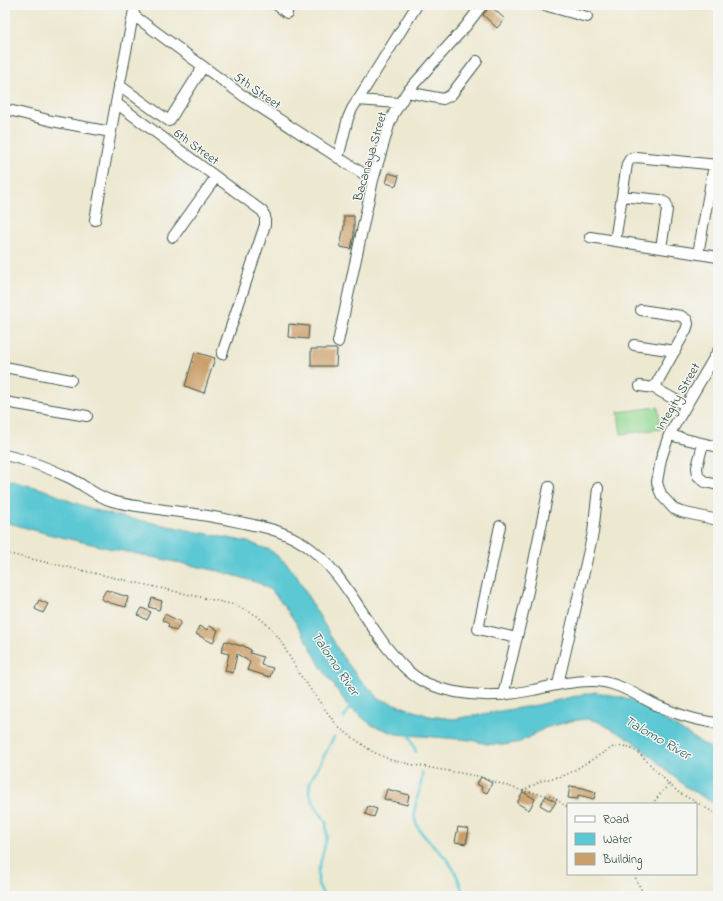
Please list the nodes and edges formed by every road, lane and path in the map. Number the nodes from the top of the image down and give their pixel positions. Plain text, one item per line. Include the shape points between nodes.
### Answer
1 (277, 5) edge
2 (417, 5) edge
3 (482, 5) edge
4 (544, 5) edge
5 (576, 9) edge
6 (134, 10) edge
7 (287, 12) dead end
8 (587, 17) dead end
9 (477, 61) dead end
10 (203, 67) junction
11 (119, 85) junction
12 (407, 92) junction
13 (357, 100) junction
14 (399, 103) junction
15 (116, 104) junction
16 (5, 109) edge
17 (111, 132) junction
18 (338, 158) junction
19 (716, 165) edge
20 (216, 177) junction
21 (373, 180) junction
22 (622, 196) junction
23 (95, 220) dead end
24 (173, 237) dead end
25 (590, 237) dead end
26 (615, 241) junction
27 (661, 248) junction
28 (698, 254) junction
29 (718, 257) edge
30 (641, 310) dead end
31 (338, 342) dead end
32 (634, 344) dead end
33 (675, 351) junction
34 (718, 351) edge
35 (222, 354) dead end
36 (5, 367) edge
37 (71, 380) dead end
38 (640, 386) dead end
39 (654, 388) junction
40 (5, 402) edge
41 (685, 405) junction
42 (87, 416) dead end
43 (669, 435) junction
44 (703, 444) junction
45 (718, 447) edge
46 (5, 455) edge
47 (718, 485) edge
48 (549, 487) dead end
49 (598, 488) dead end
50 (718, 520) edge
51 (500, 526) dead end
52 (5, 552) edge
53 (517, 638) junction
54 (558, 684) junction
55 (503, 695) junction
56 (718, 723) edge
57 (669, 784) junction
58 (523, 791) junction
59 (653, 803) edge
60 (567, 807) edge
61 (718, 815) edge
62 (635, 875) edge
63 (645, 896) edge

1 - 7 street
2 - 13 street
3 - 12 street, Bacanaya Street
4 - 5 street
5 - 8 street
6 - 10 street, 5th Street
6 - 11 street
9 - 12 street via 451,95 443,99
10 - 11 street via 169,120
10 - 18 street, 5th Street
11 - 15 street
12 - 14 street, Bacanaya Street
13 - 14 street
13 - 18 street via 348,118
14 - 21 street, Bacanaya Street via 389,125
15 - 17 street
15 - 20 street, 6th Street
16 - 17 street
17 - 23 street
18 - 21 street, 5th Street
19 - 22 street via 633,158 627,164
19 - 28 street
20 - 24 street
20 - 35 street, 6th Street via 266,216
21 - 31 street, Bacanaya Street
22 - 26 street
22 - 27 street via 660,200 666,203
25 - 26 street
26 - 27 street
27 - 28 street
28 - 29 street
30 - 33 street via 681,316 687,320 686,330
32 - 33 street
33 - 39 street
34 - 41 street, Integity Street
36 - 37 street
38 - 39 street
39 - 41 street
40 - 42 street
41 - 43 street, Integity Street
43 - 44 street
43 - 50 street, Integity Street via 661,459 658,488 674,509
44 - 45 street
44 - 47 street via 697,467 698,476 705,482
46 - 55 street via 57,472 100,497 114,501 230,520 276,530 289,536 305,545 330,568 376,634 406,670 424,682 443,689 486,696
48 - 53 street
49 - 54 street via 593,533
51 - 53 street via 478,629
52 - 58 path via 235,605 256,615 269,626 279,638 300,675 338,727 373,752 391,760 477,776
53 - 55 street
54 - 55 street
54 - 56 street via 593,681 609,683 628,689 676,713 696,720
57 - 58 path via 640,754 627,746 613,747 566,775 541,781
57 - 59 path
57 - 61 path
58 - 60 path via 552,796
62 - 63 path

